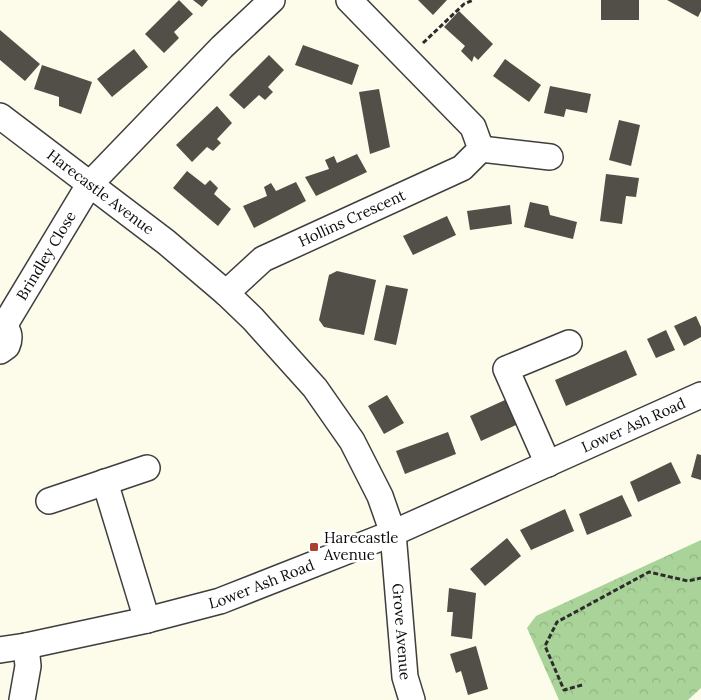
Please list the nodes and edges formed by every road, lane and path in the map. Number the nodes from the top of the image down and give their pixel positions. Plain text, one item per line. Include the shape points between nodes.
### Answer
1 (272, 0) edge
2 (349, 0) edge
3 (474, 0) edge
4 (406, 59) junction
5 (0, 116) edge
6 (481, 149) junction
7 (550, 157) dead end
8 (88, 184) junction
9 (226, 293) junction
10 (2, 325) edge
11 (569, 343) dead end
12 (0, 351) edge
13 (701, 395) edge
14 (548, 464) junction
15 (147, 468) dead end
16 (105, 482) junction
17 (49, 501) dead end
18 (392, 533) junction
19 (701, 578) edge
20 (147, 620) junction
21 (26, 646) junction
22 (0, 650) edge
23 (582, 685) dead end
24 (22, 700) edge
25 (412, 700) edge

1 - 8 street
2 - 4 street
3 - 4 path via 464,4
4 - 6 street via 473,127
5 - 8 street, Harecastle Avenue
6 - 7 street
6 - 9 street, Hollins Crescent via 462,168 263,259
8 - 9 street, Harecastle Avenue via 166,242
8 - 10 street, Brindley Close
9 - 18 street, Harecastle Avenue via 315,388 352,441 380,496
10 - 12 street, Brindley Close via 10,336
11 - 14 street via 506,369
13 - 14 street, Lower Ash Road
14 - 18 street, Lower Ash Road
15 - 16 street
16 - 17 street
16 - 20 street
18 - 20 street, Lower Ash Road via 220,601
18 - 25 street, Grove Avenue via 405,677
19 - 23 path via 688,581 649,572 557,622 545,646 564,690
20 - 21 street, Lower Ash Road
21 - 22 street, Lower Ash Road
21 - 24 street via 28,666

